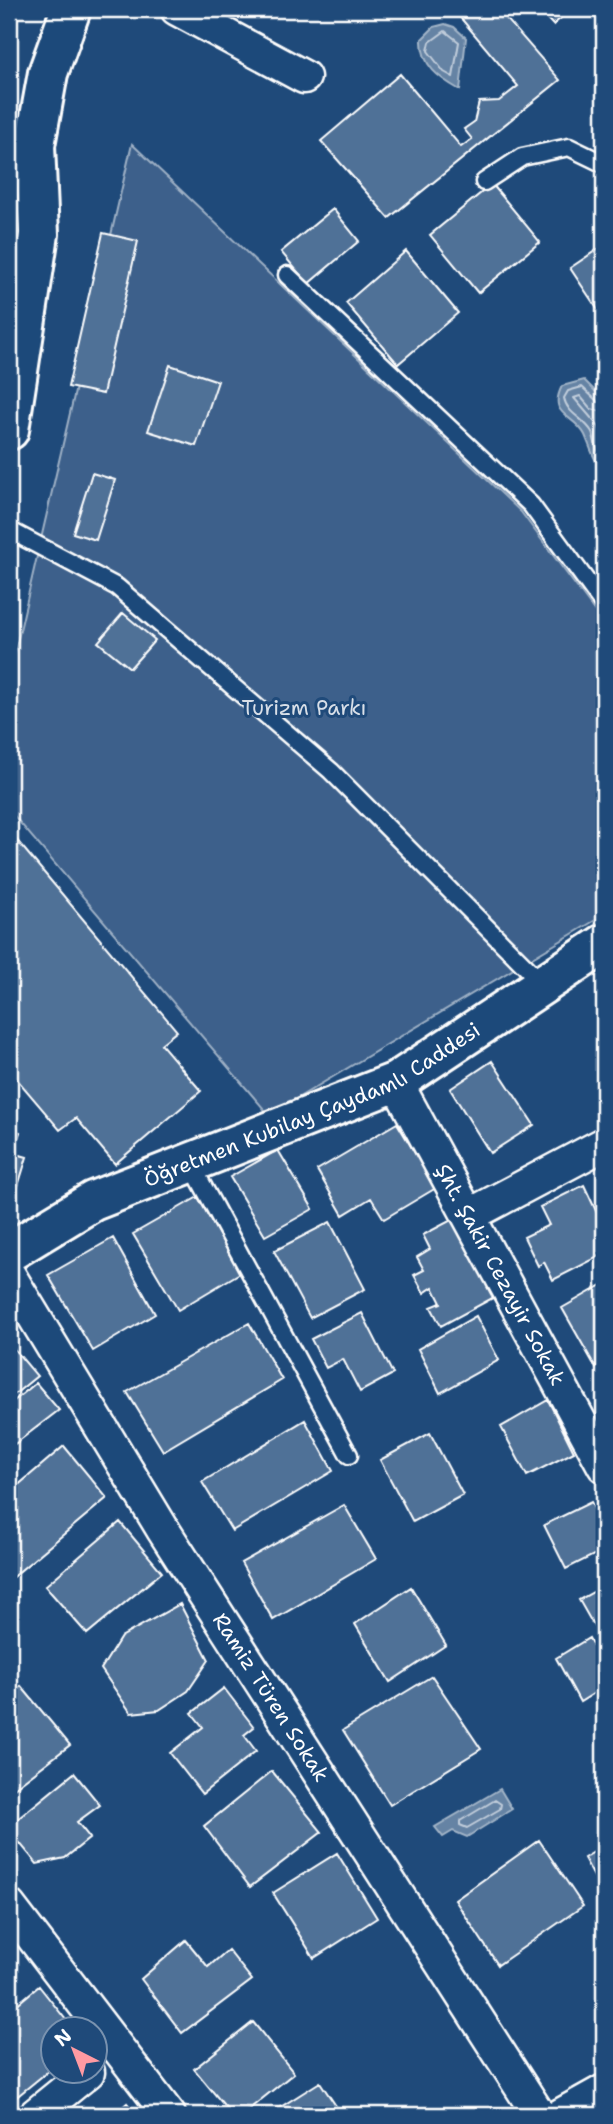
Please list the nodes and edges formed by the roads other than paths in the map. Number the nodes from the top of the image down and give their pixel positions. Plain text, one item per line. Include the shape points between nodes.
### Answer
1 (71, 9) edge
2 (177, 9) edge
3 (304, 77) dead end
4 (604, 164) edge
5 (484, 182) dead end
6 (287, 275) dead end
7 (9, 430) edge
8 (9, 530) edge
9 (604, 604) edge
10 (604, 944) edge
11 (543, 984) junction
12 (396, 1082) junction
13 (604, 1144) edge
14 (190, 1162) junction
15 (470, 1215) junction
16 (9, 1252) edge
17 (9, 1275) edge
18 (349, 1455) dead end
19 (604, 1466) edge
20 (9, 1906) edge
21 (80, 2016) edge
22 (108, 2059) edge
23 (70, 2086) edge
24 (604, 2091) edge
25 (35, 2115) edge
26 (169, 2115) edge
27 (539, 2115) edge
28 (561, 2115) edge

1 - 7 street via 48,73 35,145 39,234
2 - 3 street
4 - 5 lane via 569,147 522,157
6 - 9 lane via 531,505
8 - 11 lane via 117,587 331,771
10 - 11 street, Öğretmen Kubilay Çaydamlı Caddesi
11 - 12 street, Öğretmen Kubilay Çaydamlı Caddesi
12 - 14 street, Öğretmen Kubilay Çaydamlı Caddesi
12 - 15 street, Şht. Şakir Cezayir Sokak
13 - 15 street
14 - 16 street, Öğretmen Kubilay Çaydamlı Caddesi via 93,1201
14 - 18 lane
15 - 19 street, Şht. Şakir Cezayir Sokak
17 - 27 street, Ramiz Türen Sokak via 162,1528
20 - 21 street
22 - 26 street
23 - 25 street
24 - 28 street

